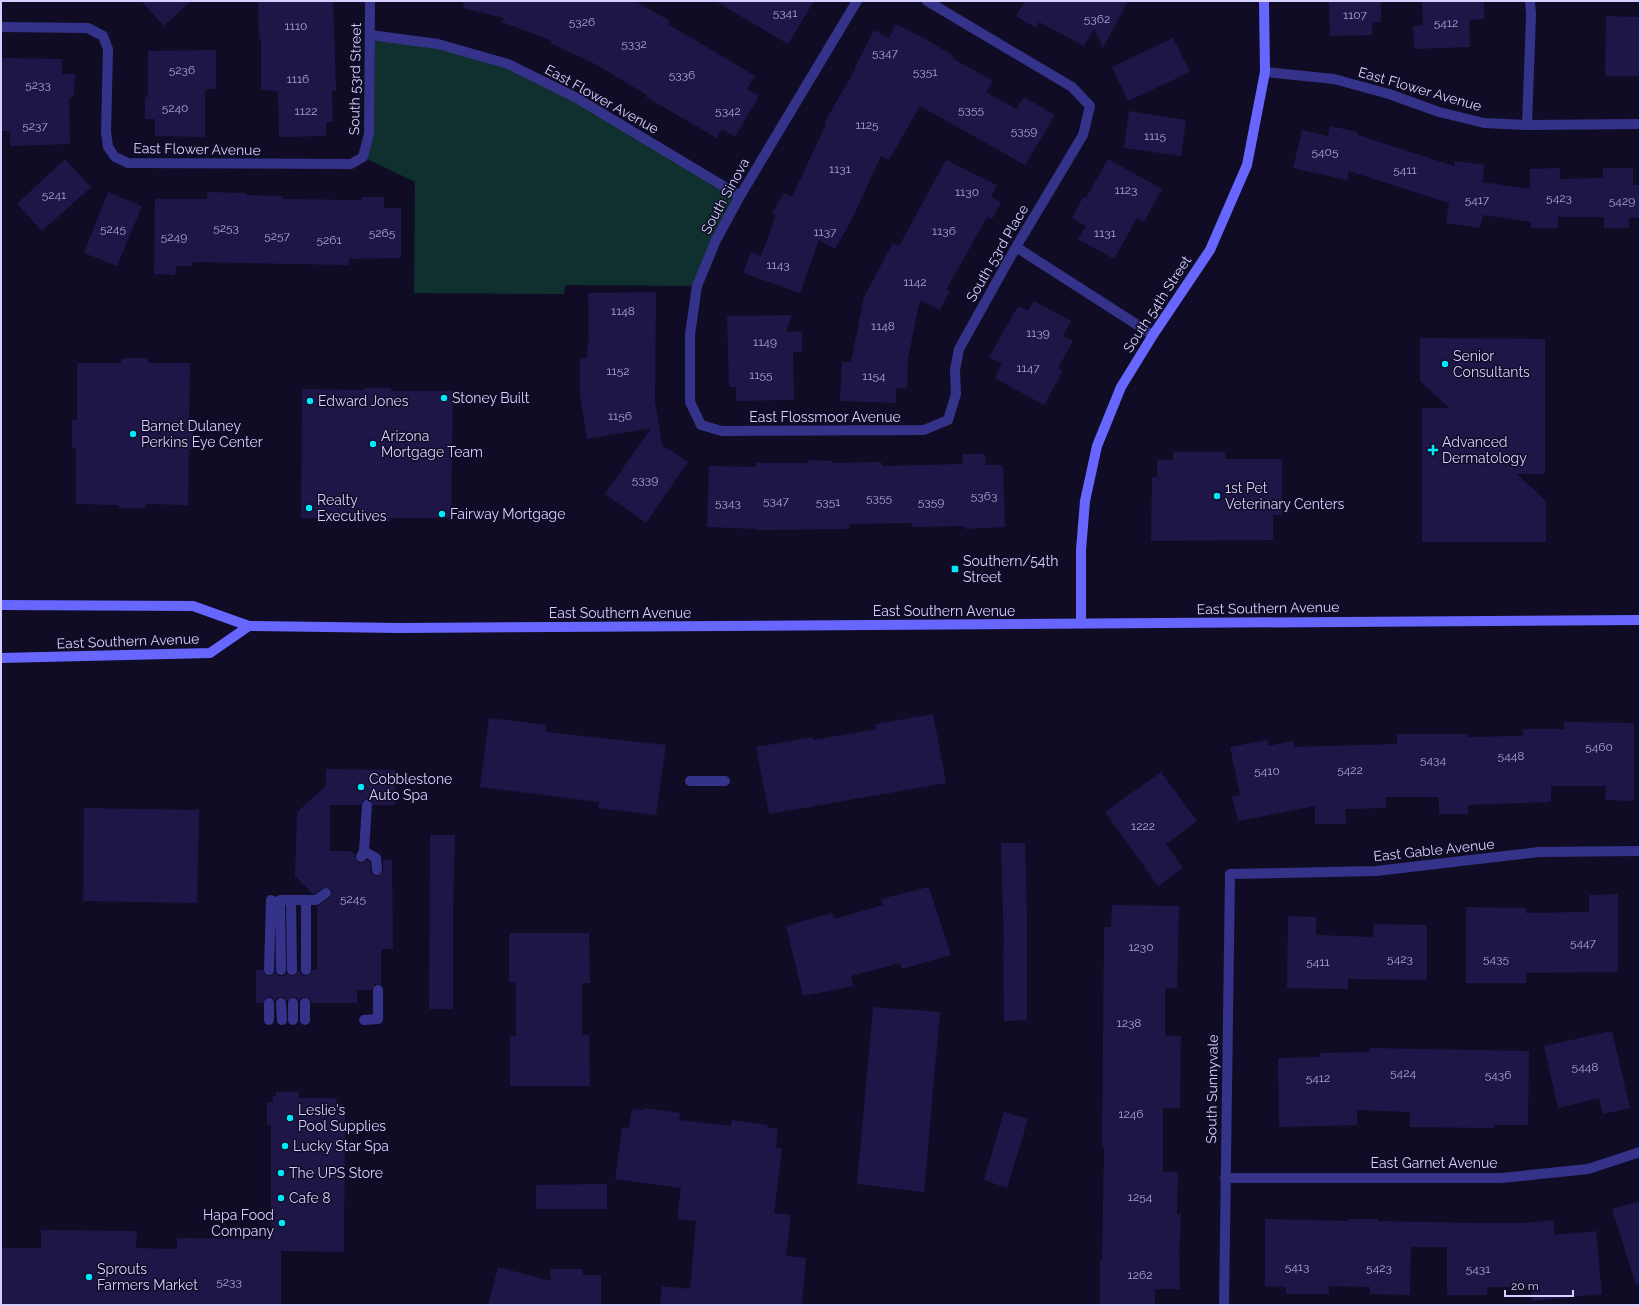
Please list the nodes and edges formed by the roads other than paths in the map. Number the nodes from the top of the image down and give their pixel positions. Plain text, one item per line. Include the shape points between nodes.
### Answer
1 (370, 1) edge
2 (857, 1) edge
3 (927, 1) edge
4 (1264, 1) edge
5 (1530, 1) edge
6 (1, 27) edge
7 (370, 35) junction
8 (1265, 72) junction
9 (1640, 124) edge
10 (1527, 125) junction
11 (363, 157) joint
12 (740, 196) junction
13 (1016, 247) junction
14 (1153, 335) junction
15 (948, 420) joint
16 (701, 425) joint
17 (1, 605) edge
18 (1640, 620) edge
19 (1081, 624) junction
20 (249, 626) junction
21 (1, 658) edge
22 (690, 781) dead end
23 (724, 781) dead end
24 (367, 805) dead end
25 (1640, 851) edge
26 (377, 870) dead end
27 (1230, 874) joint
28 (326, 892) dead end
29 (270, 900) dead end
30 (291, 900) junction
31 (306, 900) junction
32 (269, 970) dead end
33 (281, 970) dead end
34 (292, 970) dead end
35 (306, 970) dead end
36 (378, 990) dead end
37 (269, 1003) dead end
38 (281, 1003) dead end
39 (293, 1003) dead end
40 (305, 1003) dead end
41 (269, 1020) dead end
42 (282, 1020) dead end
43 (293, 1020) dead end
44 (305, 1020) dead end
45 (364, 1020) dead end
46 (1640, 1152) edge
47 (1225, 1178) junction
48 (1224, 1305) edge

1 - 7 street, South 53rd Street
2 - 12 street, South Sinova
3 - 13 street, South 53rd Place via 1072,87 1090,106 1083,136
4 - 8 main road, South 54th Street
5 - 10 street
6 - 11 street, East Flower Avenue via 88,28 103,36 108,49 108,147 115,157 128,163 336,165 351,164
7 - 11 street, South 53rd Street via 369,134
7 - 12 street, East Flower Avenue via 438,44 508,64 575,97
8 - 10 street, East Flower Avenue via 1334,79 1389,94 1438,112 1484,123
8 - 14 main road, South 54th Street via 1247,165 1210,250
9 - 10 street, East Flower Avenue
12 - 16 street, South Sinova via 716,240 697,286 690,334 690,402
13 - 14 street
13 - 15 street, South 53rd Place via 958,349 955,370 956,394
14 - 19 main road, South 54th Street via 1121,387 1097,446 1085,501 1081,550
15 - 16 street, East Flossmoor Avenue via 924,430 722,431
17 - 20 main road, East Southern Avenue via 193,606
18 - 19 main road, East Southern Avenue
19 - 20 main road, East Southern Avenue via 408,628
20 - 21 main road, East Southern Avenue via 210,652
22 - 23 street
24 - 26 street via 362,854 376,858
25 - 27 street, East Gable Avenue via 1539,852 1376,871
27 - 47 street, South Sunnyvale
28 - 31 street via 316,900
29 - 32 street
30 - 31 street
30 - 33 street via 280,900
30 - 34 street
31 - 35 street
36 - 45 street via 378,1019
37 - 41 street
38 - 42 street
39 - 43 street
40 - 44 street
46 - 47 street, East Garnet Avenue via 1588,1169 1501,1178
47 - 48 street, South Sunnyvale

